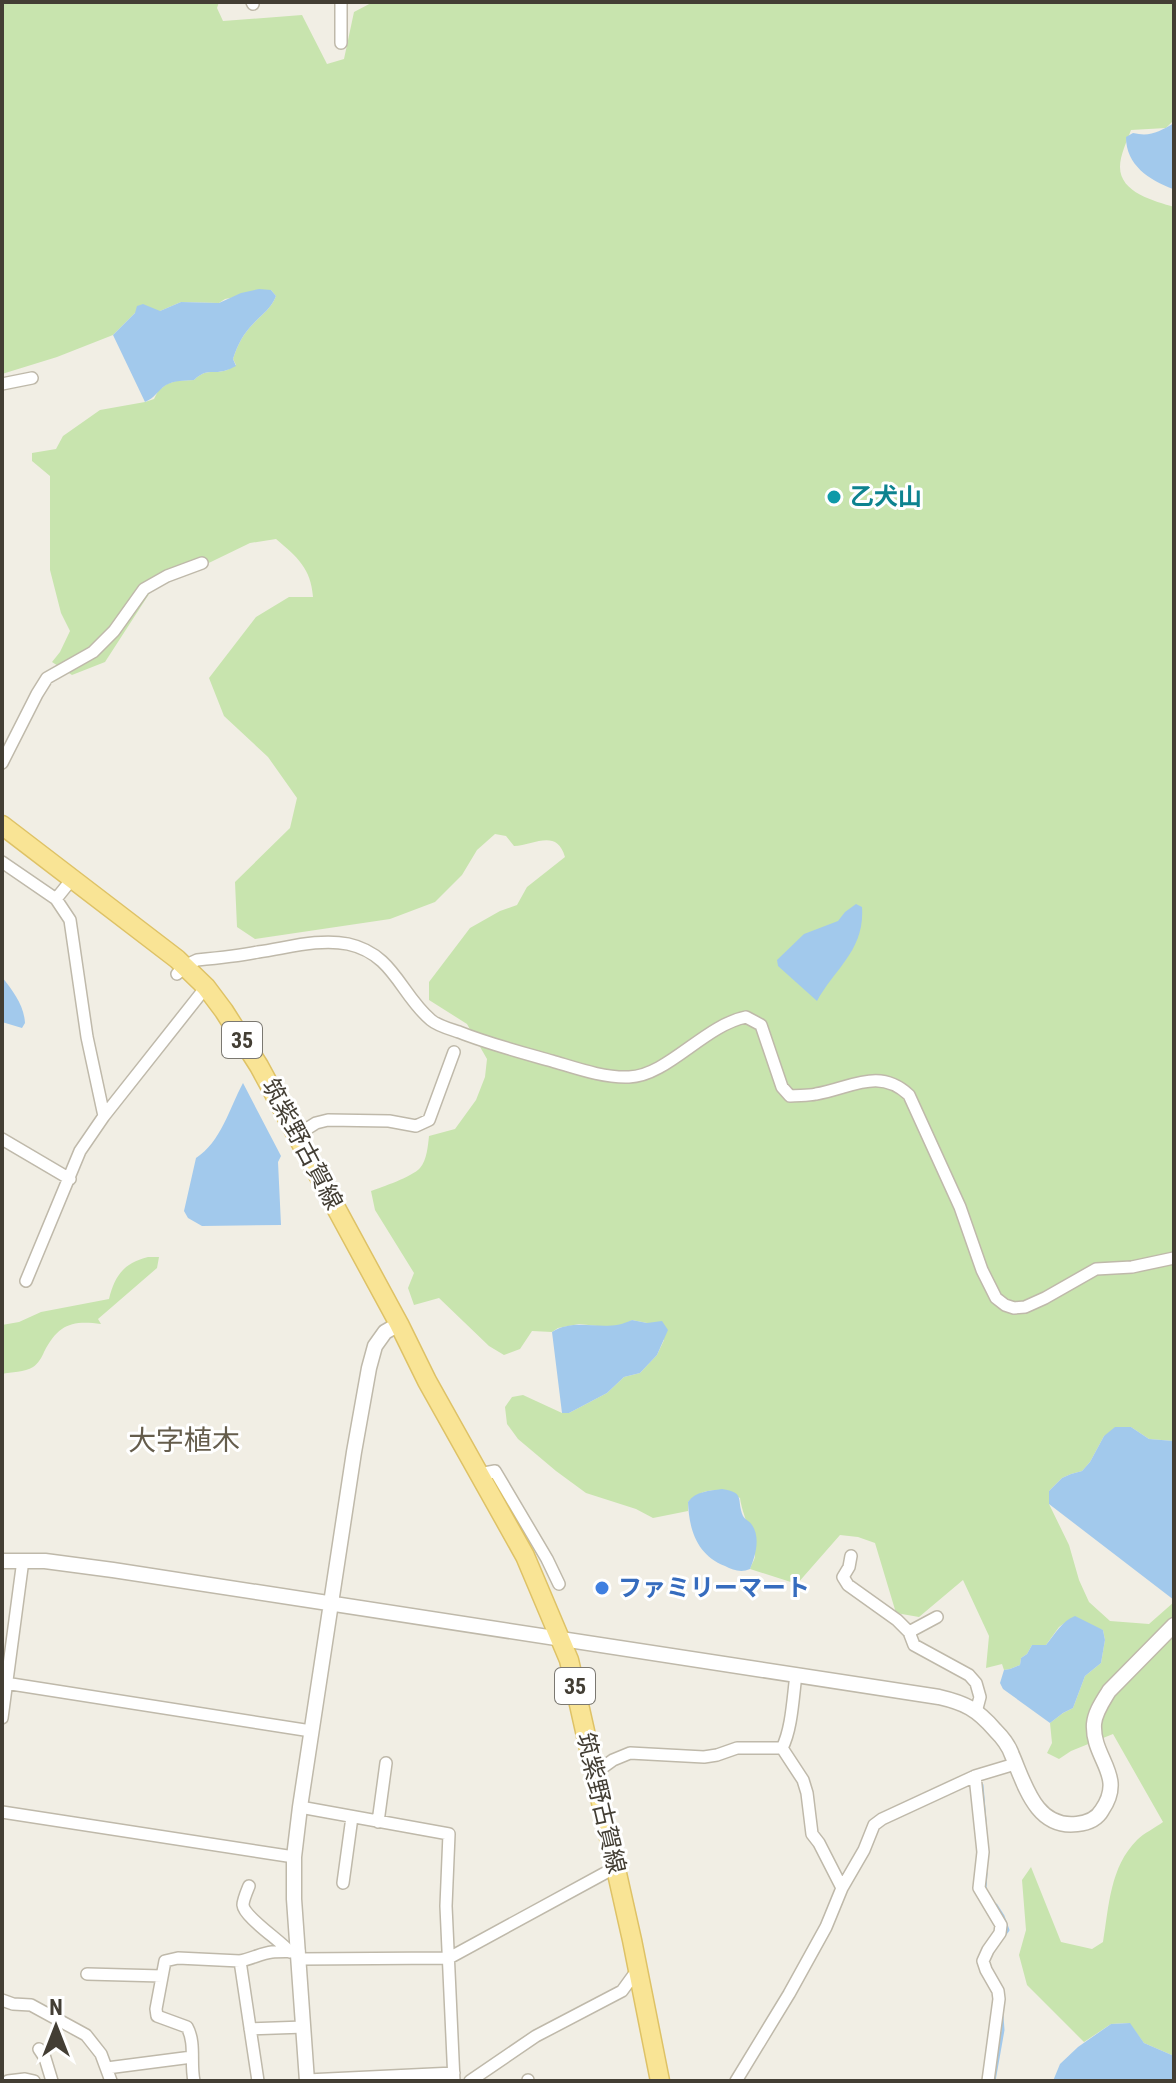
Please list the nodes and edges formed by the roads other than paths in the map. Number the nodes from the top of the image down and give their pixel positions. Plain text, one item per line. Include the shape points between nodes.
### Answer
1 (341, 2) edge
2 (341, 43) dead end
3 (32, 378) dead end
4 (2, 384) edge
5 (202, 563) dead end
6 (2, 763) edge
7 (2, 825) edge
8 (2, 839) edge
9 (2, 862) edge
10 (64, 888) junction
11 (181, 970) junction
12 (202, 992) junction
13 (454, 1052) dead end
14 (104, 1116) junction
15 (297, 1135) junction
16 (2, 1139) edge
17 (70, 1179) junction
18 (1174, 1258) edge
19 (26, 1281) dead end
20 (399, 1324) junction
21 (479, 1474) junction
22 (851, 1556) dead end
23 (23, 1560) junction
24 (2, 1561) edge
25 (559, 1584) dead end
26 (331, 1605) junction
27 (937, 1617) dead end
28 (1174, 1625) edge
29 (909, 1632) junction
30 (562, 1640) junction
31 (796, 1675) junction
32 (5, 1683) junction
33 (976, 1712) junction
34 (2, 1718) edge
35 (311, 1731) junction
36 (782, 1748) junction
37 (386, 1763) dead end
38 (1015, 1764) junction
39 (595, 1773) junction
40 (975, 1776) junction
41 (300, 1807) junction
42 (2, 1812) edge
43 (352, 1817) junction
44 (378, 1822) junction
45 (294, 1857) junction
46 (616, 1867) junction
47 (343, 1883) dead end
48 (249, 1886) dead end
49 (842, 1888) junction
50 (296, 1954) junction
51 (449, 1958) junction
52 (240, 1961) junction
53 (638, 1969) junction
54 (87, 1974) dead end
55 (162, 1976) junction
56 (2, 2000) edge
57 (304, 2027) junction
58 (250, 2029) junction
59 (39, 2049) dead end
60 (192, 2057) junction
61 (107, 2068) junction
62 (454, 2077) edge
63 (307, 2080) edge
64 (8, 2081) edge
65 (34, 2081) edge
66 (52, 2081) edge
67 (111, 2081) edge
68 (194, 2081) edge
69 (258, 2081) edge
70 (470, 2081) edge
71 (660, 2081) edge
72 (736, 2081) edge
73 (988, 2081) edge

1 - 2 street
3 - 4 street
5 - 6 street via 144,589 93,652 47,678
7 - 10 main road, 筑紫野古賀線 / 35
8 - 10 main road, 筑紫野古賀線 / 35
9 - 10 street
10 - 11 main road, 筑紫野古賀線 / 35
10 - 14 street
11 - 12 main road, 筑紫野古賀線 / 35
11 - 18 street via 197,960 314,943 348,944 387,964 433,1022 483,1042 610,1076 643,1076 734,1019 746,1017 761,1025 782,1087 790,1096 867,1081 897,1084 909,1095 982,1270 1005,1305 1025,1307 1096,1269
12 - 14 street
12 - 15 main road, 筑紫野古賀線 / 35 via 259,1066
12 - 20 main road, 筑紫野古賀線 / 35 via 379,1307
13 - 15 street via 429,1120 416,1126 328,1120
14 - 17 street via 80,1151
15 - 20 main road, 筑紫野古賀線 / 35
16 - 17 street
17 - 19 street
20 - 21 main road, 筑紫野古賀線 / 35
20 - 26 street via 375,1346 369,1368
21 - 25 street via 495,1471
21 - 30 main road, 筑紫野古賀線 / 35 via 525,1556
22 - 29 street via 843,1577 848,1585
23 - 24 street
23 - 26 street
23 - 32 street
26 - 30 street
26 - 35 street
27 - 29 street
28 - 38 street via 1109,1691 1097,1712 1096,1744 1111,1784 1099,1815 1068,1825 1050,1821 1037,1809
29 - 33 street via 914,1645 976,1683
30 - 31 street
30 - 39 main road, 筑紫野古賀線 / 35
31 - 33 street via 939,1697 962,1702
31 - 36 street
32 - 34 street
32 - 35 street
33 - 38 street via 1000,1736
35 - 41 street
36 - 39 street via 737,1748 704,1757 630,1753
36 - 49 street via 803,1780 812,1834
37 - 44 street
38 - 40 street
39 - 46 main road, 筑紫野古賀線 / 35
40 - 49 street via 874,1825
40 - 73 street via 982,1839 979,1888 1001,1925 983,1961 999,1999
41 - 43 street
41 - 45 street
42 - 45 street
43 - 44 street
43 - 47 street
44 - 51 street via 449,1834
45 - 50 street
46 - 51 street
46 - 53 main road, 筑紫野古賀線 / 35
48 - 50 street via 243,1905 246,1915
49 - 72 street
50 - 51 street
50 - 52 street via 274,1952
50 - 57 street
51 - 62 street
52 - 55 street via 178,1958 165,1961
52 - 58 street
53 - 70 street via 622,1991 536,2036
53 - 71 main road, 筑紫野古賀線 / 35
54 - 55 street
55 - 60 street via 157,2016 187,2027
56 - 61 street via 31,2005 86,2035
57 - 58 street
57 - 63 street
58 - 69 street
59 - 66 street
60 - 61 street
60 - 68 street
61 - 67 street
62 - 63 street
64 - 65 street

